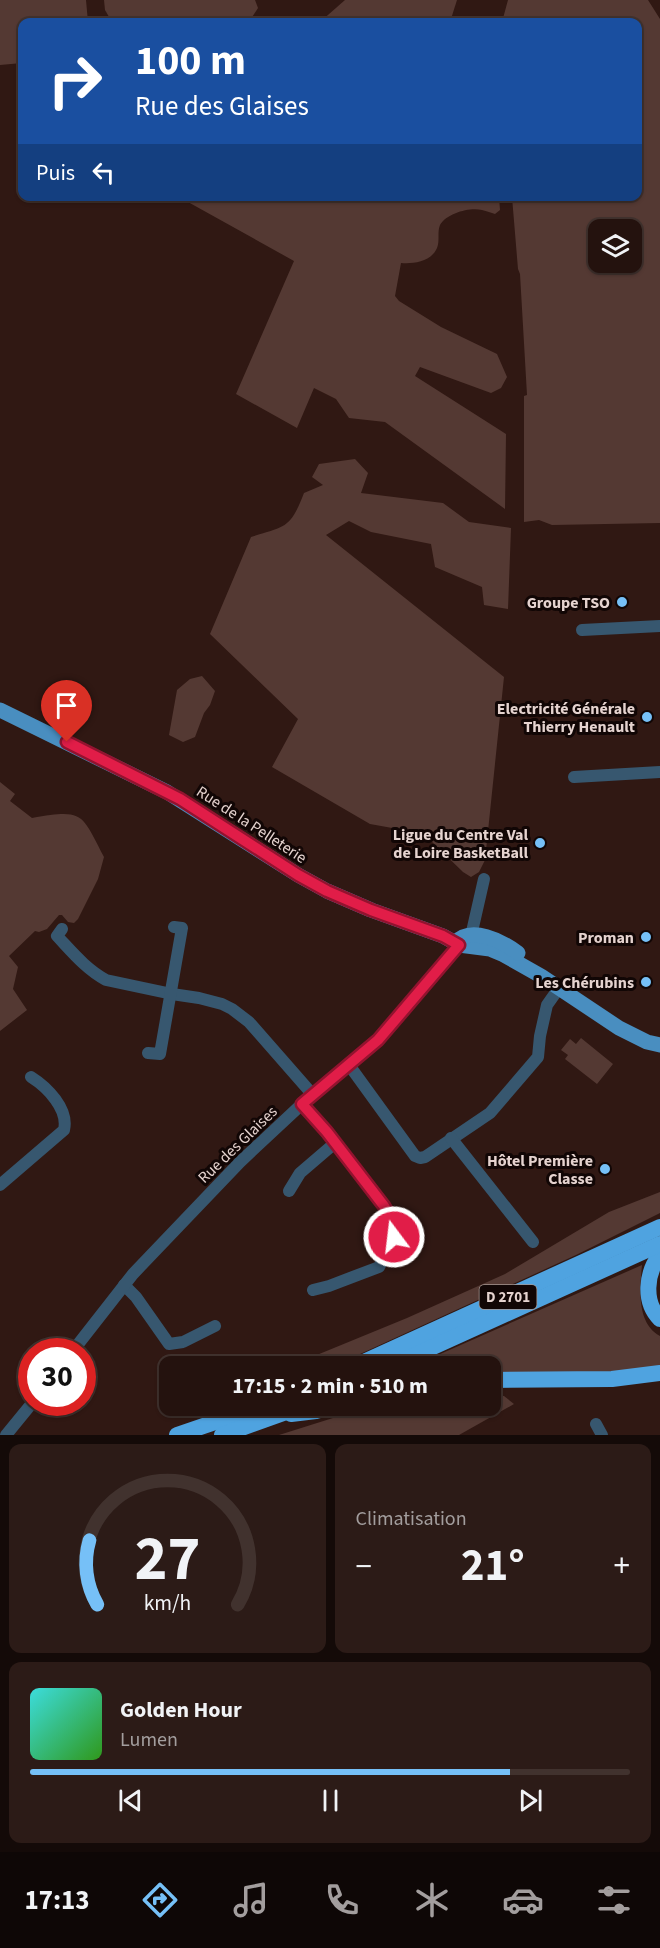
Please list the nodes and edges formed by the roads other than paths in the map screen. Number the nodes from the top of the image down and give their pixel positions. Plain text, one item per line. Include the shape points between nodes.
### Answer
1 (660, 626) edge
2 (582, 630) dead end
3 (0, 710) edge
4 (660, 771) edge
5 (574, 777) dead end
6 (484, 879) dead end
7 (174, 927) dead end
8 (62, 929) dead end
9 (462, 941) junction
10 (559, 988) junction
11 (172, 994) junction
12 (660, 1031) edge
13 (634, 1036) junction
14 (660, 1045) edge
15 (147, 1053) dead end
16 (349, 1065) junction
17 (31, 1077) dead end
18 (313, 1095) junction
19 (302, 1104) junction
20 (451, 1138) junction
21 (335, 1143) junction
22 (0, 1185) edge
23 (289, 1191) dead end
24 (660, 1227) edge
25 (533, 1242) dead end
26 (660, 1244) edge
27 (660, 1255) edge
28 (124, 1285) junction
29 (313, 1290) dead end
30 (660, 1319) edge
31 (215, 1326) dead end
32 (83, 1338) edge
33 (377, 1356) edge
34 (412, 1356) edge
35 (660, 1373) edge
36 (501, 1380) edge
37 (22, 1416) edge
38 (233, 1416) edge
39 (278, 1416) edge
40 (6, 1435) edge
41 (177, 1435) edge
42 (222, 1435) edge

1 - 2 street
3 - 9 main road, Rue de la Pelleterie via 167,792 327,891
4 - 5 street
6 - 9 street
7 - 11 street via 182,928
8 - 11 street via 57,936 93,973 115,982
9 - 10 main road, Rue de la Pelleterie via 489,937 500,941
9 - 16 street, Rue des Glaises via 378,1040
10 - 13 main road, Rue de la Pelleterie
10 - 20 street via 547,1005 538,1056 490,1113
11 - 15 street via 160,1054
11 - 18 street via 222,1004 242,1015
12 - 13 main road
13 - 14 main road, Rue de la Pelleterie
16 - 18 street, Rue des Glaises
16 - 20 street via 415,1156 425,1157
17 - 22 street via 61,1107 66,1122 64,1130
18 - 19 street, Rue des Glaises
19 - 21 street
19 - 28 street, Rue des Glaises via 240,1162
20 - 25 street
21 - 23 street via 300,1173
21 - 29 street via 396,1226 379,1267
24 - 33 highway, D 2701
26 - 34 highway, D 2701
27 - 30 highway via 651,1270 649,1291
28 - 31 street via 169,1344 183,1342
28 - 32 street, Rue des Glaises
35 - 36 highway via 612,1379
37 - 40 street
38 - 41 highway
39 - 42 highway

